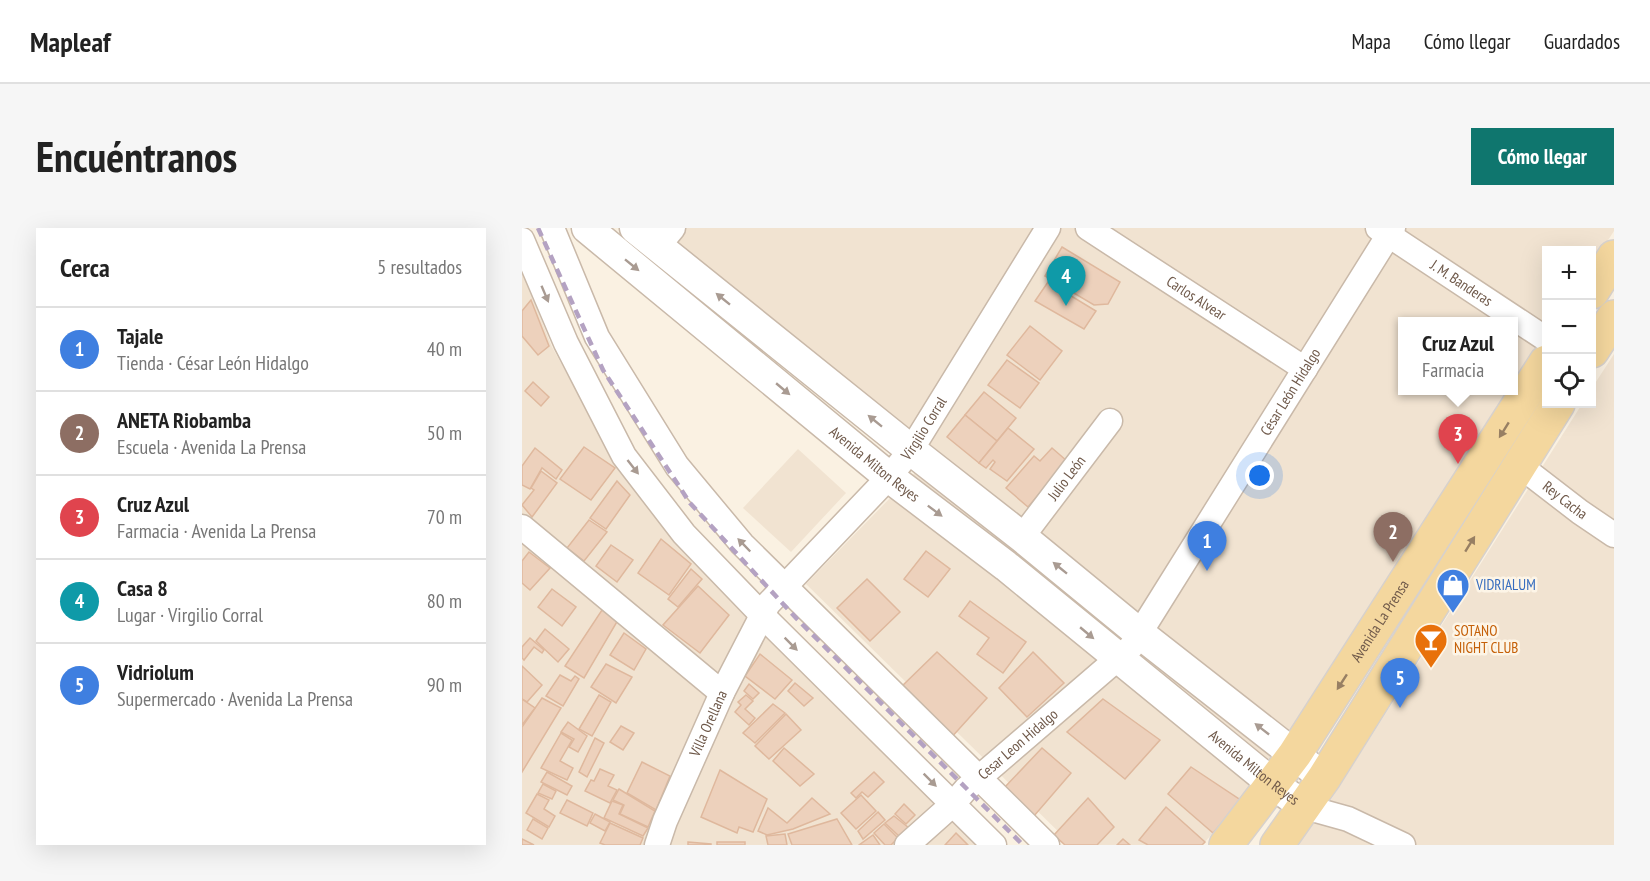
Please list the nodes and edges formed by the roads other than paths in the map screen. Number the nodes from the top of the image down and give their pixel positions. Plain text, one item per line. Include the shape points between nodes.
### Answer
1 (552, 228) edge
2 (587, 228) edge
3 (635, 228) edge
4 (1048, 228) edge
5 (1088, 228) edge
6 (1387, 230) edge
7 (665, 237) edge
8 (522, 240) edge
9 (1614, 257) edge
10 (1596, 286) edge
11 (1514, 317) edge
12 (1614, 317) edge
13 (1518, 320) edge
14 (1542, 336) edge
15 (1596, 345) edge
16 (1542, 368) edge
17 (1305, 369) junction
18 (1555, 408) edge
19 (1110, 421) dead end
20 (911, 450) junction
21 (1519, 465) junction
22 (889, 477) junction
23 (522, 527) edge
24 (1614, 535) edge
25 (1022, 537) junction
26 (786, 586) junction
27 (765, 610) junction
28 (1130, 646) junction
29 (722, 693) junction
30 (1295, 754) junction
31 (1324, 778) junction
32 (978, 779) junction
33 (1273, 784) junction
34 (953, 804) junction
35 (1305, 807) junction
36 (1348, 819) junction
37 (657, 845) edge
38 (907, 845) edge
39 (994, 845) edge
40 (1047, 845) edge
41 (1226, 845) edge
42 (1277, 845) edge
43 (1403, 845) edge

26 -> 1 street via 742,544 676,466 597,337
2 -> 22 street, Avenida Milton Reyes
3 - 7 street, Avenida Milton Reyes
4 - 20 street, Virgilio Corral
5 - 17 street, Carlos Alvear
6 - 11 street, J. M. Banderas
6 - 17 street, César León Hidalgo
20 -> 7 street, Avenida Milton Reyes
8 -> 27 street via 566,343 624,456 684,534
9 - 10 main road
12 - 15 main road
13 - 14 street, J. M. Banderas
16 -> 30 main road, Avenida La Prensa
17 - 28 street, César León Hidalgo
18 - 21 main road
19 - 25 street, Julio León
20 - 22 street, Virgilio Corral
20 - 25 street, Avenida Milton Reyes
21 - 24 street, Rey Cacha
31 -> 21 main road
22 - 26 street, Virgilio Corral
22 -> 28 street, Avenida Milton Reyes via 1006,566
23 - 29 street
28 -> 25 street, Avenida Milton Reyes
26 - 27 street, Virgilio Corral
26 - 32 street
27 - 29 street, Villa Orellana
27 -> 34 street
30 -> 28 street, Avenida Milton Reyes
28 - 32 street, Cesar Leon Hidalgo
28 - 33 street, Avenida Milton Reyes
29 - 37 street, Villa Orellana
30 - 31 street, Avenida Milton Reyes
30 - 33 main road, Avenida La Prensa
31 - 35 main road
31 - 36 street, Avenida Milton Reyes
32 - 34 street, Cesar Leon Hidalgo
32 - 40 street
33 - 35 street, Avenida Milton Reyes
33 - 41 main road, Avenida La Prensa
34 - 38 street, Cesar Leon Hidalgo
34 - 39 street
35 - 36 street, Avenida Milton Reyes
35 - 42 main road
36 - 43 street

